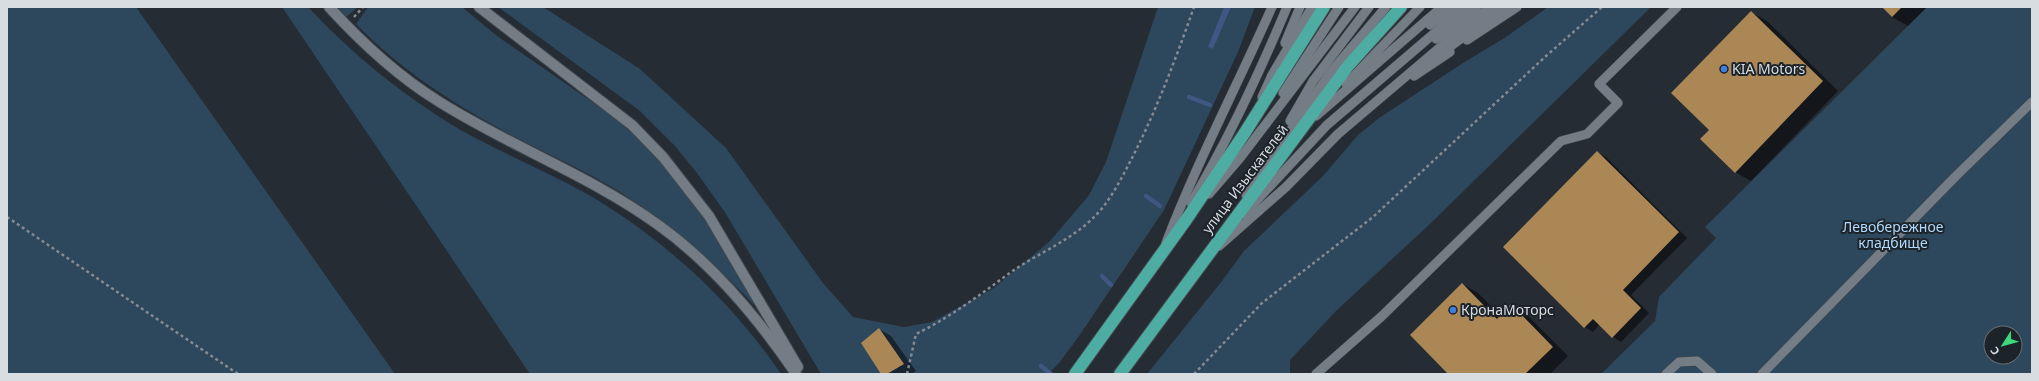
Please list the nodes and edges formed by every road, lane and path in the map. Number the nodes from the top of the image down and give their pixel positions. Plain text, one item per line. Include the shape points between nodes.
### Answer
1 (329, 7) edge
2 (479, 7) edge
3 (1194, 7) edge
4 (1287, 7) edge
5 (1300, 7) edge
6 (1312, 7) edge
7 (1324, 7) edge
8 (1339, 7) edge
9 (1355, 7) edge
10 (1385, 7) edge
11 (1401, 7) edge
12 (1405, 7) edge
13 (1420, 7) edge
14 (1428, 7) edge
15 (1442, 7) edge
16 (1453, 7) edge
17 (1465, 7) edge
18 (1477, 7) edge
19 (1491, 7) edge
20 (1504, 7) edge
21 (1516, 7) edge
22 (1602, 7) edge
23 (1676, 7) edge
24 (1367, 9) edge
25 (1270, 10) edge
26 (1375, 34) junction
27 (1380, 48) junction
28 (1379, 63) junction
29 (1272, 75) junction
30 (1413, 77) junction
31 (2032, 102) edge
32 (1349, 106) junction
33 (1316, 116) junction
34 (1358, 117) junction
35 (1304, 124) junction
36 (1244, 134) junction
37 (1240, 158) junction
38 (1262, 171) junction
39 (7, 217) edge
40 (1186, 220) junction
41 (1162, 254) junction
42 (1204, 258) junction
43 (238, 374) edge
44 (796, 374) edge
45 (802, 374) edge
46 (907, 374) edge
47 (1074, 374) edge
48 (1120, 374) edge
49 (1194, 374) edge
50 (1316, 374) edge
51 (1666, 374) edge
52 (1712, 374) edge
53 (1762, 374) edge

1 - 44 street via 379,58 439,102 591,182 657,224 704,261 748,311
2 - 45 street via 628,121 663,156 709,216
3 - 46 path via 1174,63 1138,145 1118,184 1093,218 939,323 916,334
4 - 41 lane via 1260,71
5 - 29 lane
6 - 29 lane
7 - 36 highway, улица Изыскателей
8 - 37 lane
9 - 37 lane
10 - 38 lane via 1330,73
11 - 26 highway, улица Изыскателей
12 - 26 lane
13 - 27 lane
14 - 27 lane
15 - 28 lane
16 - 28 lane
17 - 32 lane
18 - 32 lane
19 - 34 lane
20 - 30 lane
21 - 30 lane
22 - 49 path via 1373,217 1262,302
23 - 50 lane via 1599,84 1618,103 1587,134 1561,141 1382,316
24 - 38 lane via 1313,81
25 - 41 lane via 1186,191
26 - 35 highway, улица Изыскателей
27 - 33 lane
28 - 33 lane
29 - 36 lane
30 - 34 lane
31 - 53 lane
32 - 42 lane via 1308,144
33 - 35 lane
34 - 42 lane via 1249,221
35 - 42 highway, улица Изыскателей
36 - 40 highway, улица Изыскателей
37 - 40 lane
38 - 42 lane
39 - 43 path
40 - 41 highway, улица Изыскателей
41 - 47 highway, улица Изыскателей
42 - 48 highway, улица Изыскателей
51 - 52 lane via 1678,362 1697,361

